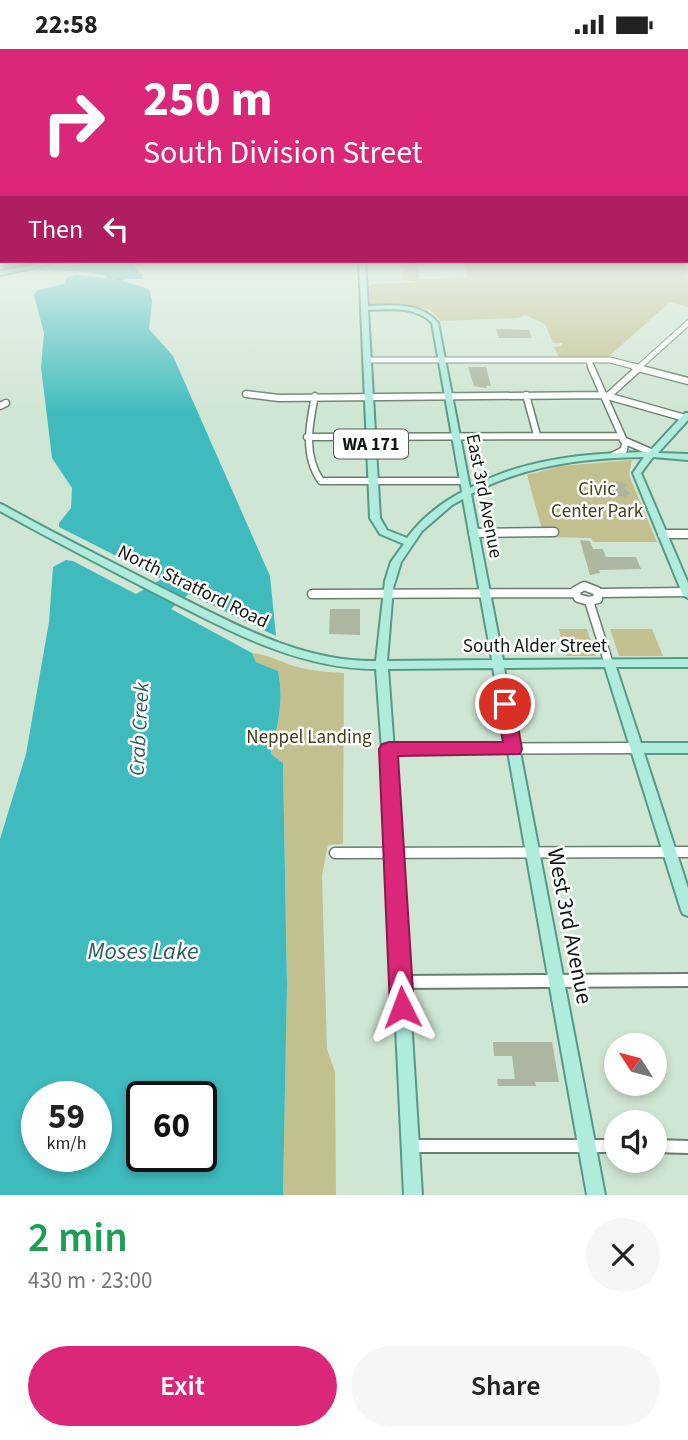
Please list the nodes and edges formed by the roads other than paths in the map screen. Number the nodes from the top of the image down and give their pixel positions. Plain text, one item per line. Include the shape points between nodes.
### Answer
1 (365, 308) joint
2 (688, 323) edge
3 (440, 360) junction
4 (588, 360) junction
5 (367, 361) junction
6 (639, 368) junction
7 (688, 381) edge
8 (246, 394) dead end
9 (369, 395) junction
10 (448, 395) junction
11 (526, 395) junction
12 (606, 395) junction
13 (315, 396) junction
14 (687, 417) edge
15 (370, 435) junction
16 (455, 435) junction
17 (537, 435) junction
18 (307, 437) junction
19 (622, 438) junction
20 (652, 453) junction
21 (614, 455) junction
22 (688, 457) edge
23 (374, 481) junction
24 (464, 481) junction
25 (466, 493) junction
26 (0, 507) edge
27 (554, 532) dead end
28 (473, 533) junction
29 (662, 534) junction
30 (688, 534) edge
31 (408, 542) junction
32 (485, 593) junction
33 (575, 593) junction
34 (599, 593) junction
35 (312, 594) dead end
36 (387, 594) junction
37 (687, 594) edge
38 (589, 601) junction
39 (688, 663) edge
40 (498, 664) junction
41 (609, 664) junction
42 (382, 665) junction
43 (636, 748) junction
44 (688, 748) edge
45 (389, 749) junction
46 (513, 749) junction
47 (394, 852) junction
48 (532, 852) junction
49 (670, 852) junction
50 (688, 852) edge
51 (335, 853) dead end
52 (688, 910) edge
53 (558, 980) junction
54 (688, 980) edge
55 (401, 982) junction
56 (411, 1146) junction
57 (586, 1146) junction
58 (604, 1146) edge
59 (667, 1146) edge
60 (688, 1147) edge
61 (413, 1195) edge
62 (596, 1195) edge

1 - 3 main road, East 3rd Avenue via 406,309 427,315 435,323
1 - 5 main road, WA 171
2 - 6 street
3 - 4 street
3 - 5 street
3 - 10 main road, East 3rd Avenue
4 - 6 street
4 - 12 street
5 - 9 main road, WA 171
6 - 7 street
6 - 12 street
8 - 13 street
9 - 10 street
9 - 13 street
9 - 15 main road, WA 171
10 - 11 street
10 - 16 main road, East 3rd Avenue
11 - 12 street
11 - 17 street
12 - 14 street
12 - 19 street
13 - 18 street
14 - 20 main road
15 - 16 street
15 - 18 street
15 - 23 main road, WA 171
16 - 17 street
16 - 24 main road, East 3rd Avenue
17 - 19 street
18 - 23 street via 321,481
19 - 20 street
19 - 21 street via 624,450
20 - 21 main road
20 - 22 main road
20 - 29 main road via 637,477
21 - 25 main road via 524,469
23 - 24 street
23 - 31 main road, WA 171 via 377,527
24 - 25 main road, East 3rd Avenue
25 - 28 main road, East 3rd Avenue
25 - 31 main road via 426,521
26 - 42 main road, North Stratford Road via 142,582 296,655
27 - 28 street
28 - 32 main road, East 3rd Avenue
29 - 30 street
29 - 37 main road
31 - 36 main road via 396,562
32 - 33 street
32 - 36 street
32 - 40 main road, East 3rd Avenue
33 - 34 street via 584,586
33 - 38 street
34 - 37 street
34 - 38 street via 598,599
35 - 36 street
36 - 42 main road
38 - 41 street
39 - 41 main road, South Alder Street
40 - 41 main road, South Alder Street
40 - 42 main road, South Alder Street
40 - 46 main road, East 3rd Avenue
41 - 43 main road
42 - 45 main road
43 - 44 main road
43 - 46 street
43 - 49 main road
45 - 46 street
45 - 47 main road
46 - 48 main road, West 3rd Avenue
47 - 48 street
47 - 51 street
47 - 55 main road
48 - 49 street
48 - 53 main road, West 3rd Avenue
49 - 50 street
49 - 52 main road
53 - 54 street
53 - 55 street
53 - 57 main road, West 3rd Avenue
55 - 56 main road
56 - 57 street
56 - 61 main road
57 - 58 street
57 - 62 main road, West 3rd Avenue
59 - 60 street

